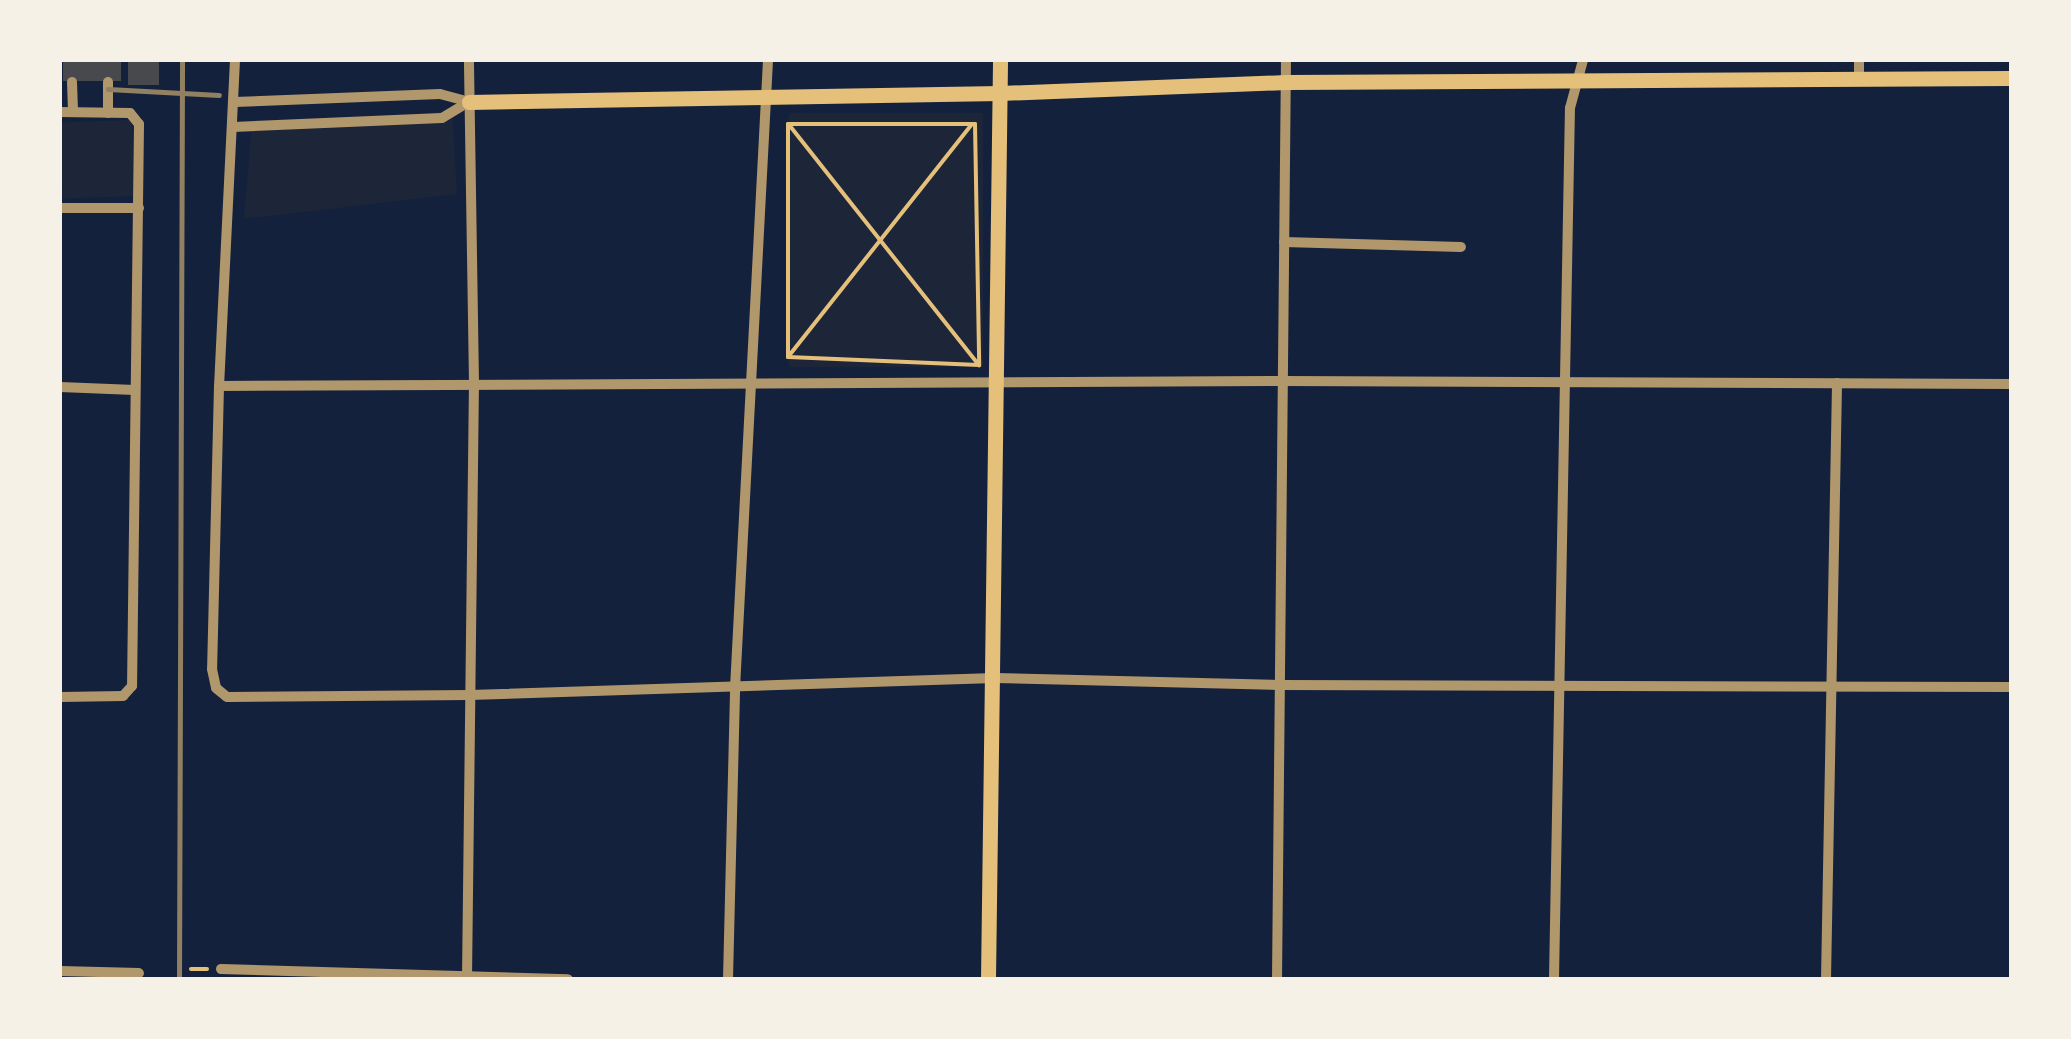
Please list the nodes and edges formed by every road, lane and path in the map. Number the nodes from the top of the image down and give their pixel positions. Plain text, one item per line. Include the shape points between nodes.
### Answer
1 (235, 60) edge
2 (469, 60) edge
3 (768, 60) edge
4 (1000, 60) edge
5 (1286, 60) edge
6 (1583, 60) edge
7 (1859, 68) edge
8 (1579, 78) junction
9 (2011, 78) edge
10 (72, 82) dead end
11 (108, 82) dead end
12 (1286, 82) junction
13 (1000, 94) junction
14 (766, 97) junction
15 (234, 102) junction
16 (470, 102) junction
17 (60, 112) edge
18 (73, 112) junction
19 (108, 113) junction
20 (788, 124) junction
21 (971, 125) junction
22 (233, 127) junction
23 (60, 208) edge
24 (139, 208) junction
25 (880, 240) junction
26 (1284, 242) junction
27 (1461, 247) dead end
28 (788, 357) junction
29 (980, 365) junction
30 (1283, 381) junction
31 (1565, 381) junction
32 (474, 382) junction
33 (999, 382) junction
34 (1837, 383) junction
35 (751, 384) junction
36 (2011, 384) edge
37 (219, 386) junction
38 (60, 388) edge
39 (135, 390) junction
40 (996, 678) junction
41 (1558, 683) junction
42 (1280, 685) junction
43 (1832, 687) junction
44 (2011, 687) edge
45 (734, 688) junction
46 (470, 695) junction
47 (60, 697) edge
48 (221, 969) dead end
49 (60, 972) edge
50 (139, 974) dead end
51 (468, 977) edge
52 (568, 979) edge
53 (728, 979) edge
54 (988, 979) edge
55 (1277, 979) edge
56 (1554, 979) edge
57 (1826, 979) edge

1 - 15 street
2 - 16 street
3 - 14 street
4 - 13 main road
5 - 12 street
6 - 8 street
7 - 8 main road
7 - 9 main road
8 - 12 main road
8 - 31 street via 1570,108
10 - 18 street
11 - 19 street
12 - 13 main road
12 - 26 street
13 - 14 main road
13 - 33 main road
14 - 16 main road
14 - 35 street
15 - 16 street via 440,94
15 - 22 street
16 - 22 street via 442,118
16 - 32 street
17 - 18 street
18 - 19 street
19 - 24 street via 138,118
20 - 21 path
20 - 25 path
20 - 28 path
21 - 25 path
21 - 29 path
22 - 37 street
23 - 24 street
24 - 39 street
25 - 28 path
25 - 29 path
26 - 27 street
26 - 30 street
28 - 29 path
30 - 31 street
30 - 33 street
30 - 42 street
31 - 34 street
31 - 41 street
32 - 35 street
32 - 37 street
32 - 46 street
33 - 35 street
33 - 40 main road
34 - 36 street
34 - 43 street
35 - 45 street
37 - 46 street via 216,688 227,697
38 - 39 street
39 - 47 street via 132,686 123,696
40 - 42 street
40 - 45 street
40 - 54 main road
41 - 42 street
41 - 43 street
41 - 56 street
42 - 55 street
43 - 44 street
43 - 57 street
45 - 46 street
45 - 53 street
46 - 51 street
48 - 51 street
49 - 50 street
51 - 52 street

